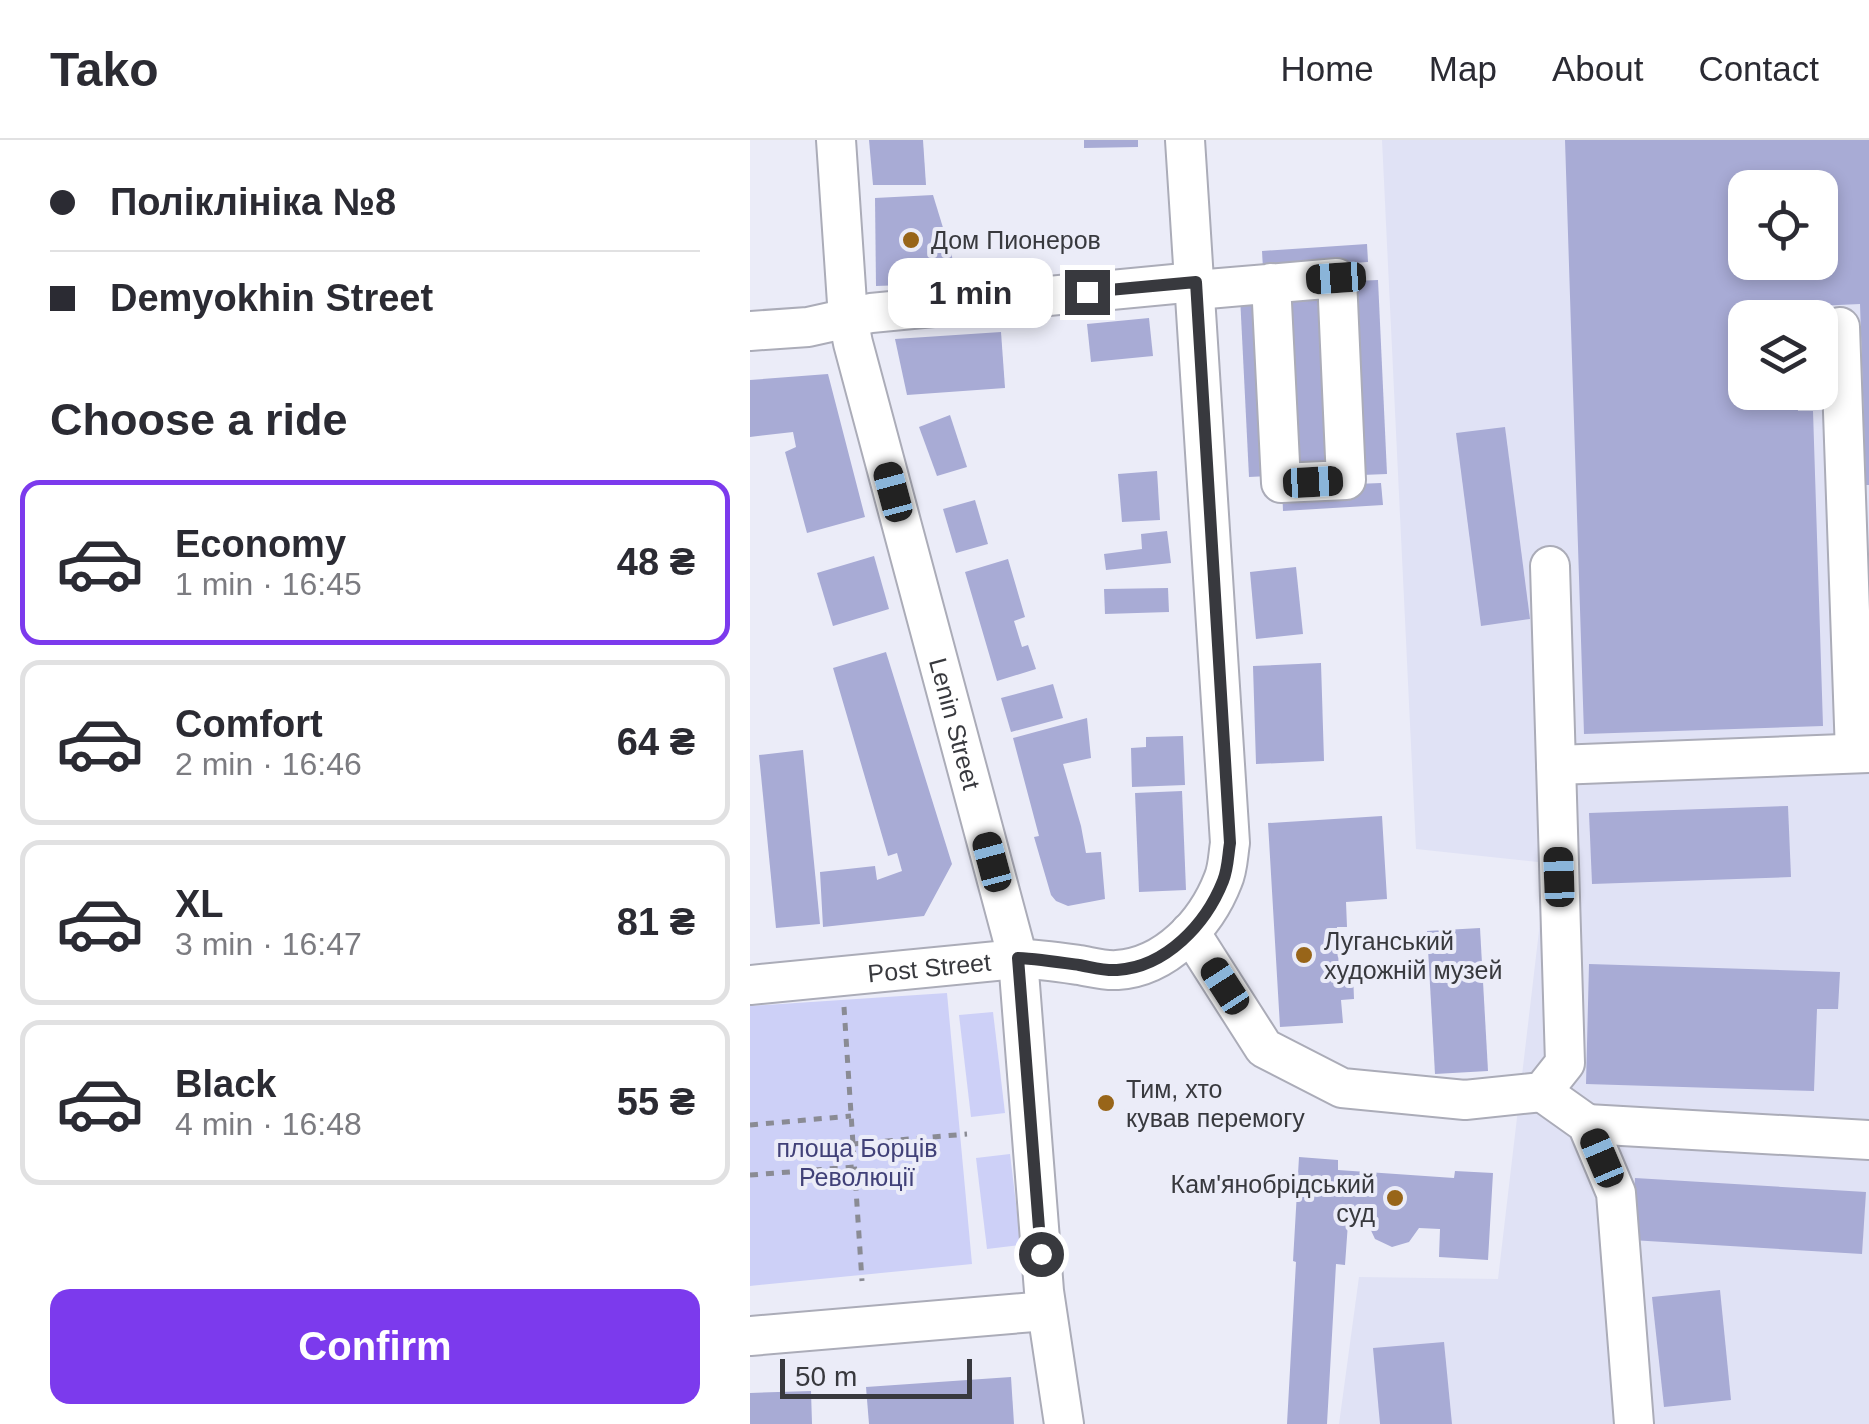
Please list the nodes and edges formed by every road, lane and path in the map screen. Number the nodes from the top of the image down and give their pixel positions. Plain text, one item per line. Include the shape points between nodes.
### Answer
1 (836, 140) edge
2 (1185, 140) edge
3 (1271, 283) junction
4 (1196, 286) junction
5 (848, 318) junction
6 (1840, 327) dead end
7 (750, 330) edge
8 (1550, 566) dead end
9 (1862, 753) edge
10 (1556, 765) junction
11 (1190, 932) junction
12 (1018, 958) junction
13 (750, 985) edge
14 (844, 1004) dead end
15 (1542, 1092) junction
16 (851, 1116) junction
17 (1587, 1124) junction
18 (750, 1125) edge
19 (967, 1134) dead end
20 (1869, 1140) edge
21 (853, 1144) junction
22 (854, 1167) junction
23 (750, 1175) edge
24 (862, 1282) dead end
25 (1046, 1311) junction
26 (750, 1336) edge
27 (1064, 1424) edge
28 (1634, 1424) edge

1 - 5 street, Lenin Street
2 - 4 street, Post Street
3 - 3 street via 1281,484 1346,480 1336,278
3 - 4 street
4 - 5 street
4 - 11 street, Post Street via 1230,843 1225,878
5 - 7 street
5 - 12 street, Lenin Street
6 - 9 street
8 - 10 street
9 - 10 street
10 - 15 street via 1565,1063
11 - 12 street, Post Street via 1142,966 1114,971
11 - 15 street via 1264,1048 1342,1088 1464,1100
12 - 13 street, Post Street
12 - 25 street, Lenin Street
14 - 16 path
15 - 17 street
16 - 18 path
16 - 21 path
17 - 20 street
17 - 28 street via 1616,1193
19 - 21 path
21 - 22 path
22 - 23 path
22 - 24 path
25 - 26 street
25 - 27 street, Lenin Street

